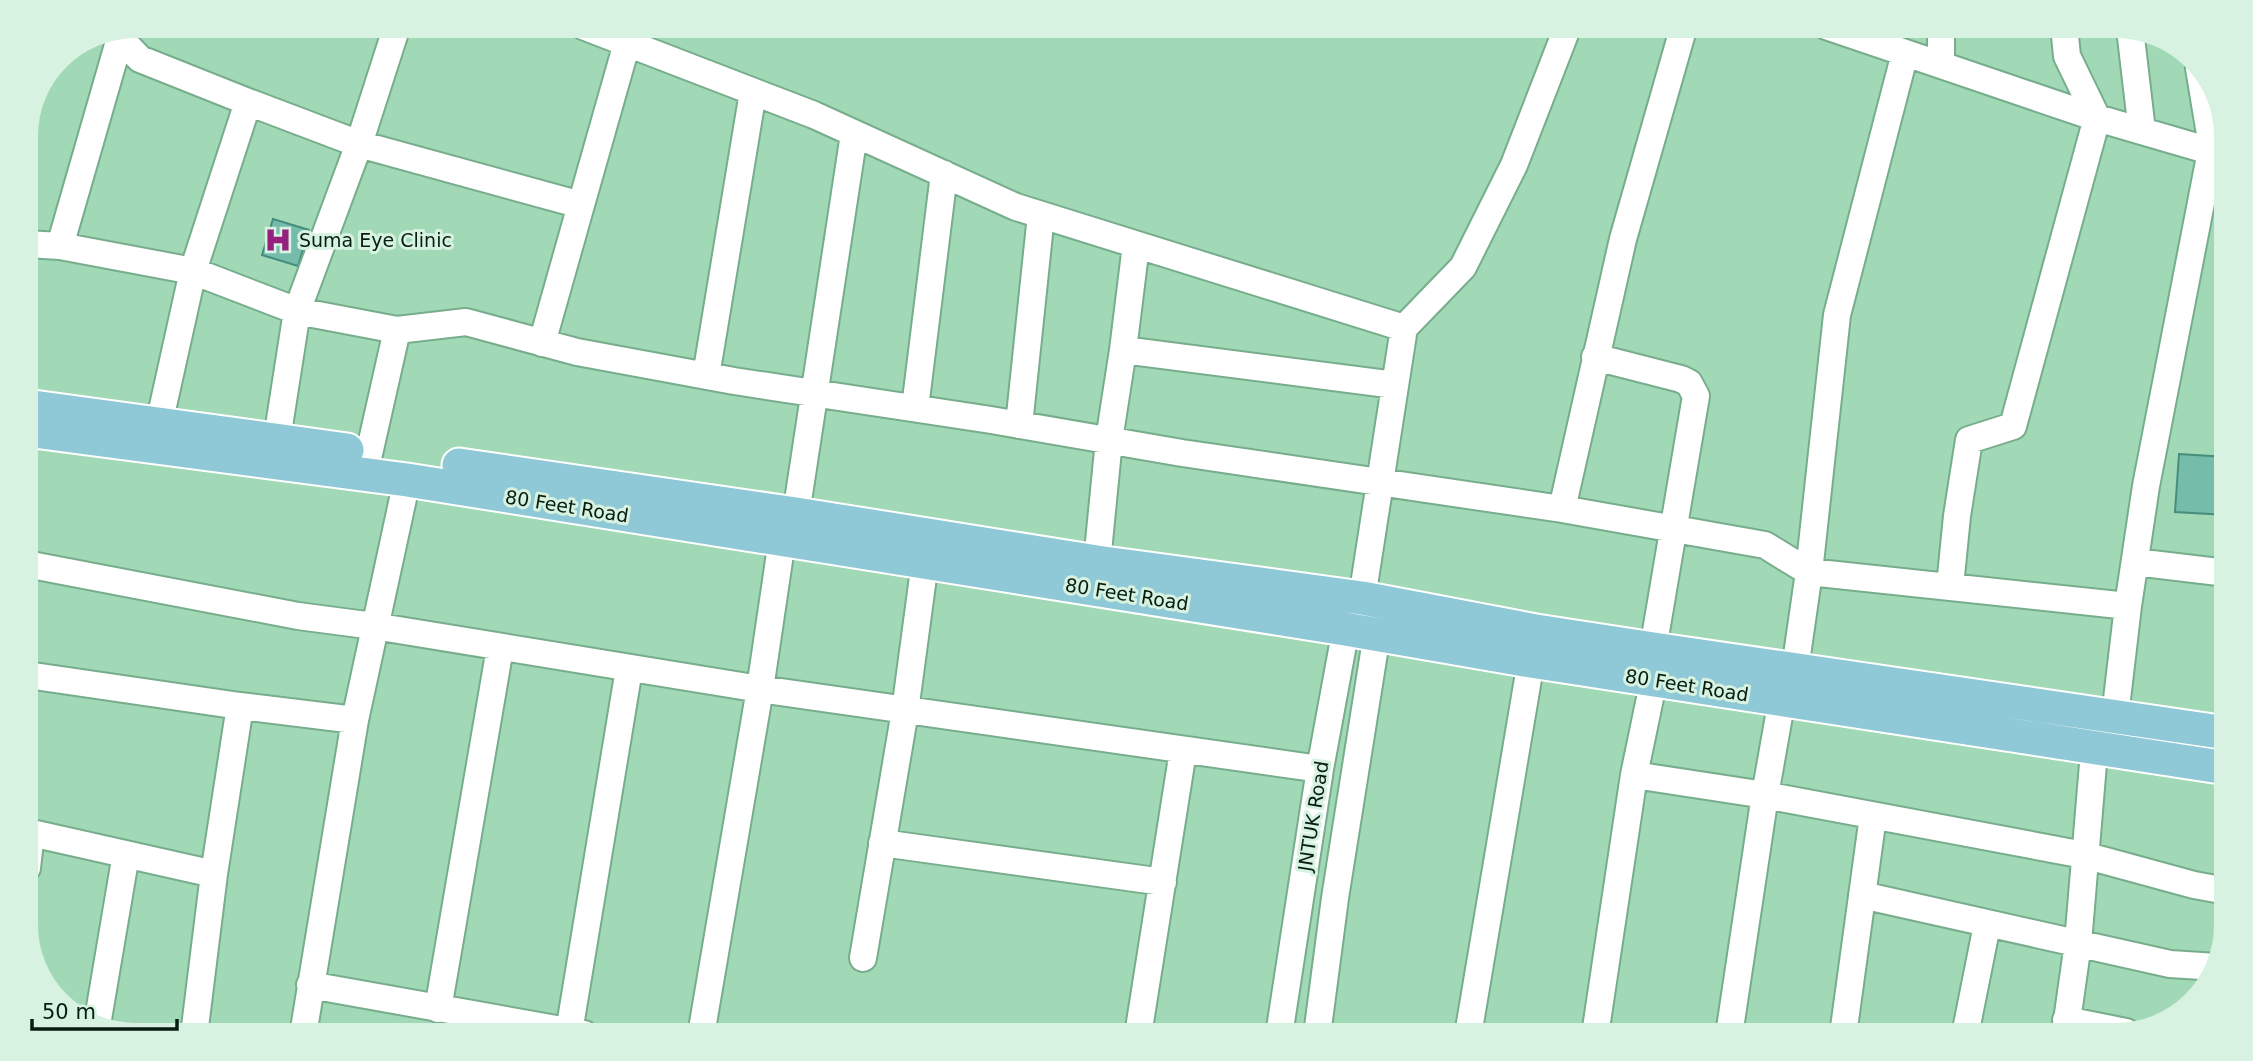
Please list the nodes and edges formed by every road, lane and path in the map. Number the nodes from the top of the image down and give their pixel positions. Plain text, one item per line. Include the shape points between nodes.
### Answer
1 (393, 38) edge
2 (627, 38) edge
3 (635, 38) edge
4 (1563, 38) edge
5 (1681, 38) edge
6 (1865, 38) edge
7 (1941, 38) edge
8 (2065, 38) edge
9 (117, 40) edge
10 (121, 40) edge
11 (2131, 40) edge
12 (1905, 53) junction
13 (1941, 65) junction
14 (753, 92) junction
15 (248, 102) junction
16 (2097, 118) junction
17 (2142, 131) junction
18 (854, 134) junction
19 (359, 144) junction
20 (2214, 144) edge
21 (2214, 166) edge
22 (944, 174) junction
23 (580, 205) junction
24 (1041, 215) junction
25 (39, 245) edge
26 (1136, 245) junction
27 (60, 246) junction
28 (193, 271) junction
29 (297, 311) junction
30 (1404, 328) junction
31 (397, 330) junction
32 (542, 343) junction
33 (1123, 350) junction
34 (1595, 357) junction
35 (706, 376) junction
36 (1395, 385) junction
37 (814, 393) junction
38 (39, 408) edge
39 (915, 408) junction
40 (159, 424) junction
41 (1019, 425) junction
42 (39, 432) edge
43 (277, 439) junction
44 (1109, 440) junction
45 (369, 454) junction
46 (407, 480) junction
47 (1381, 481) junction
48 (1562, 509) junction
49 (789, 527) junction
50 (1673, 528) junction
51 (925, 562) junction
52 (1097, 562) junction
53 (2135, 562) junction
54 (39, 566) edge
55 (2214, 571) edge
56 (1809, 572) junction
57 (1950, 586) junction
58 (2128, 606) junction
59 (1364, 612) junction
60 (374, 626) junction
61 (500, 648) junction
62 (1531, 662) junction
63 (1653, 664) junction
64 (629, 668) junction
65 (1796, 669) junction
66 (39, 677) edge
67 (760, 690) junction
68 (1782, 699) junction
69 (240, 706) junction
70 (905, 711) junction
71 (355, 720) junction
72 (2102, 726) junction
73 (2214, 732) edge
74 (1184, 751) junction
75 (2214, 764) edge
76 (1320, 769) junction
77 (1634, 775) junction
78 (1765, 795) junction
79 (1872, 816) junction
80 (39, 835) edge
81 (883, 843) junction
82 (126, 853) junction
83 (2084, 855) junction
84 (214, 874) junction
85 (1163, 882) junction
86 (2214, 889) edge
87 (1862, 895) junction
88 (1987, 925) junction
89 (2078, 943) junction
90 (863, 958) dead end
91 (2205, 966) edge
92 (310, 985) junction
93 (438, 1009) junction
94 (99, 1015) edge
95 (195, 1023) edge
96 (305, 1023) edge
97 (519, 1023) edge
98 (578, 1023) edge
99 (703, 1023) edge
100 (1140, 1023) edge
101 (1281, 1023) edge
102 (1319, 1023) edge
103 (1470, 1023) edge
104 (1597, 1023) edge
105 (1731, 1023) edge
106 (1845, 1023) edge
107 (1967, 1023) edge
108 (2066, 1023) edge

1 - 19 street
2 - 23 street
3 - 14 street
4 - 30 street via 1514,165 1462,267
5 - 34 street via 1623,239
6 - 12 street
7 - 13 street
8 - 16 street via 2067,56
9 - 27 street
10 - 15 street via 140,59
11 - 17 street
12 - 13 street
12 - 56 street via 1838,315
13 - 16 street
14 - 18 street
14 - 35 street
15 - 19 street
15 - 28 street
16 - 17 street
16 - 57 street via 2013,426 1969,440
17 - 20 street via 2200,148
18 - 22 street
18 - 37 street
19 - 23 street
19 - 29 street
21 - 53 street via 2146,486
22 - 24 street
22 - 39 street
23 - 32 street
24 - 26 street
24 - 41 street
25 - 27 street
26 - 30 street
26 - 33 street
27 - 28 street
28 - 29 street
28 - 40 street
29 - 31 street
29 - 43 street
30 - 36 street
31 - 32 street via 466,322
31 - 45 street
32 - 35 street
33 - 36 street
33 - 44 street
34 - 48 street
34 - 50 street via 1681,379 1694,389 1696,403
35 - 37 street
36 - 47 street
37 - 39 street
37 - 49 street
38 - 40 main road, 80 Feet Road
39 - 41 street
40 - 43 main road, 80 Feet Road
41 - 44 street
42 - 46 main road, 80 Feet Road
43 - 45 main road, 80 Feet Road
44 - 47 street
44 - 52 street
45 - 49 main road, 80 Feet Road
46 - 49 main road, 80 Feet Road
46 - 60 street
47 - 48 street
47 - 59 street
48 - 50 street
49 - 51 main road, 80 Feet Road
49 - 52 main road, 80 Feet Road
49 - 67 street
50 - 56 street via 1765,545
50 - 63 street
51 - 59 main road, 80 Feet Road
51 - 70 street
52 - 59 main road, 80 Feet Road
53 - 55 street
53 - 58 street
54 - 60 street
56 - 57 street
56 - 65 street
57 - 58 street
58 - 72 street
59 - 62 main road, 80 Feet Road
59 - 63 main road, 80 Feet Road via 1536,631
59 - 76 street, JNTUK Road
59 - 102 street, JNTUK Road
60 - 61 street
60 - 71 street
61 - 64 street
61 - 93 street
62 - 63 main road, 80 Feet Road
62 - 103 street
63 - 65 main road, 80 Feet Road
63 - 68 main road, 80 Feet Road
63 - 77 street
64 - 67 street
64 - 98 street
65 - 72 main road, 80 Feet Road
66 - 69 street
67 - 70 street
67 - 99 street
68 - 72 main road, 80 Feet Road
68 - 78 street
69 - 71 street
69 - 84 street
70 - 74 street
70 - 81 street
71 - 92 street
72 - 73 main road, 80 Feet Road
72 - 75 main road, 80 Feet Road
72 - 83 street
74 - 76 street
74 - 85 street
76 - 101 street, JNTUK Road
77 - 78 street
77 - 104 street
78 - 79 street
78 - 105 street
79 - 83 street
79 - 87 street
80 - 82 street
81 - 85 street
81 - 90 street
82 - 84 street
82 - 94 street
83 - 86 street
83 - 89 street
84 - 95 street
85 - 100 street
87 - 88 street
87 - 106 street
88 - 89 street
88 - 107 street
89 - 91 street via 2170,964
89 - 108 street
92 - 93 street
92 - 96 street
93 - 97 street

